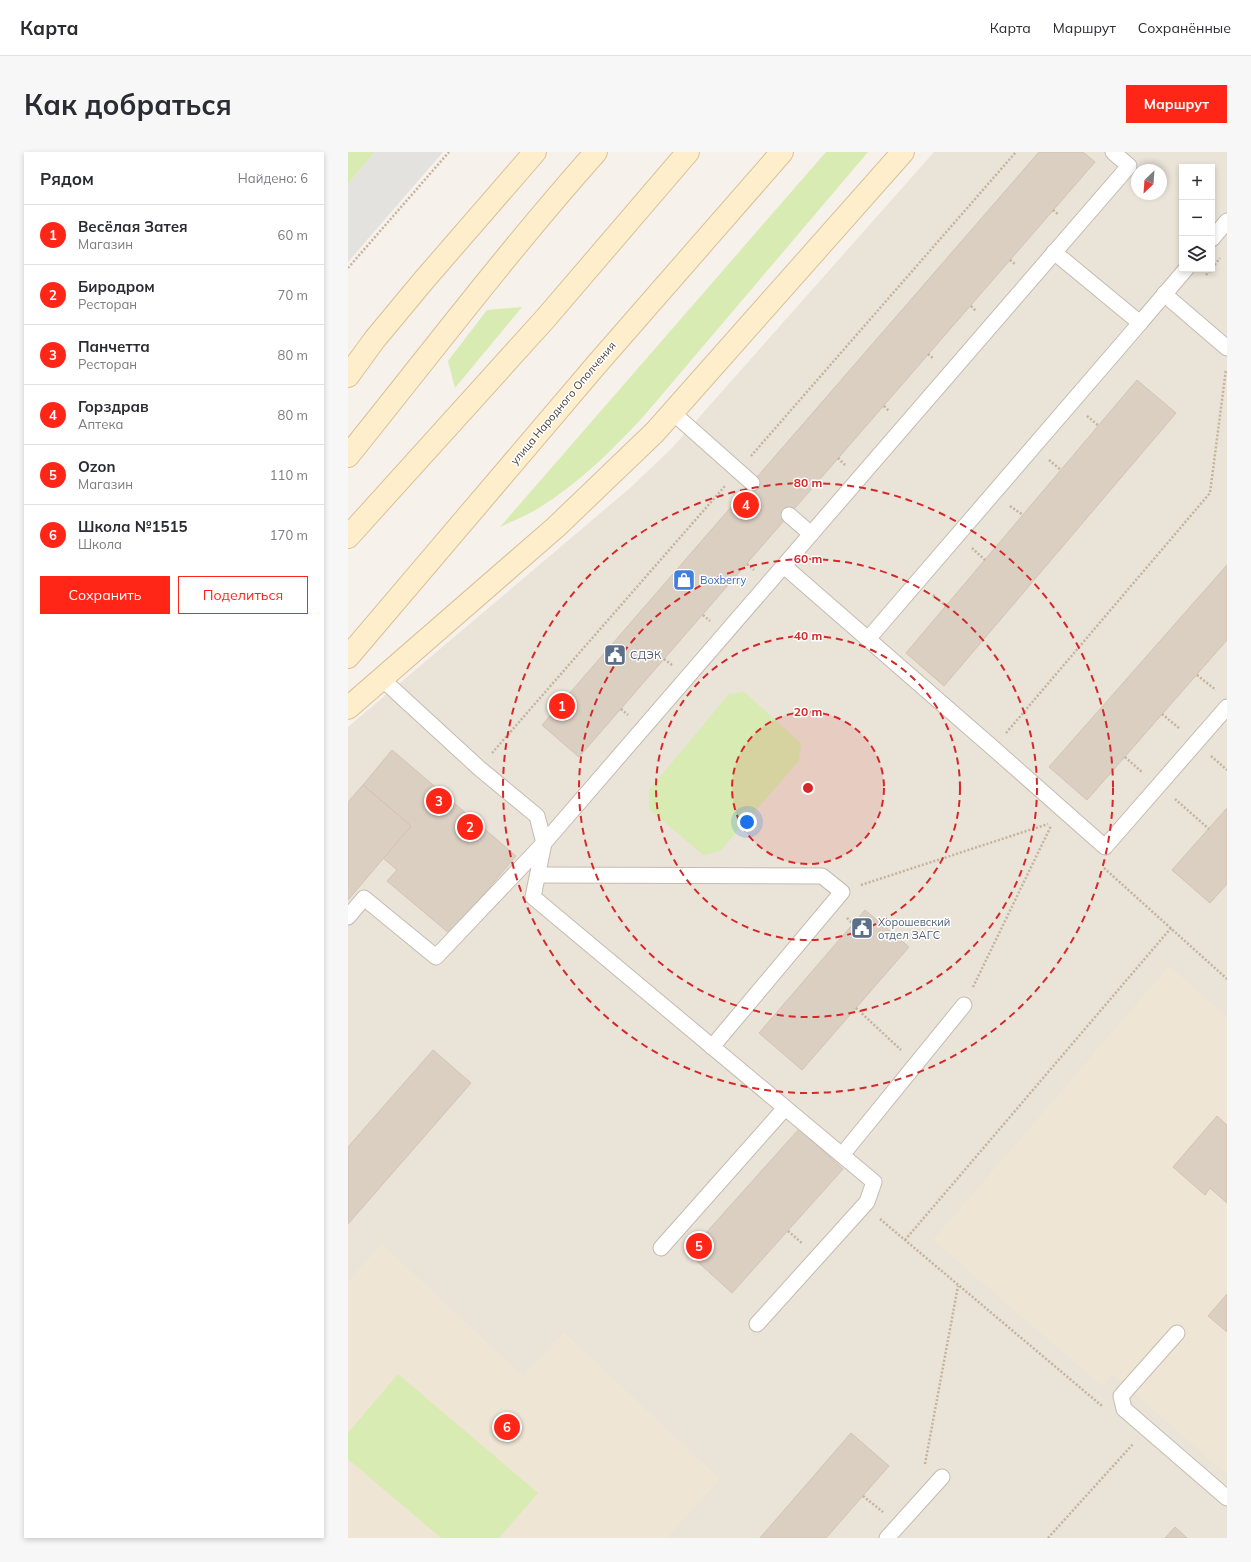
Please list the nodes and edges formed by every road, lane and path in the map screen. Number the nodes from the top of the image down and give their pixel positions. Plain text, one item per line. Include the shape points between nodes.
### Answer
1 (449, 152) edge
2 (536, 152) edge
3 (596, 152) edge
4 (688, 152) edge
5 (782, 152) edge
6 (903, 152) edge
7 (1113, 152) edge
8 (1227, 221) edge
9 (1214, 236) edge
10 (1054, 252) junction
11 (348, 268) edge
12 (1183, 272) edge
13 (1164, 294) junction
14 (1140, 323) junction
15 (1227, 348) edge
16 (1226, 368) dead end
17 (348, 376) edge
18 (672, 412) junction
19 (348, 456) edge
20 (752, 483) dead end
21 (789, 515) dead end
22 (811, 534) junction
23 (348, 537) edge
24 (784, 566) junction
25 (868, 639) junction
26 (348, 657) edge
27 (1197, 674) dead end
28 (381, 678) junction
29 (1224, 701) edge
30 (348, 708) edge
31 (994, 748) junction
32 (544, 843) junction
33 (538, 875) junction
34 (842, 892) junction
35 (348, 917) edge
36 (1171, 928) dead end
37 (964, 1005) joint
38 (856, 1008) dead end
39 (712, 1047) junction
40 (916, 1064) junction
41 (786, 1108) junction
42 (842, 1155) junction
43 (864, 1205) junction
44 (905, 1240) junction
45 (661, 1248) dead end
46 (958, 1286) junction
47 (757, 1324) dead end
48 (1177, 1333) dead end
49 (1102, 1406) dead end
50 (1133, 1444) dead end
51 (925, 1465) dead end
52 (942, 1477) dead end
53 (863, 1496) dead end
54 (1227, 1498) edge
55 (899, 1524) junction
56 (886, 1538) edge
57 (1048, 1538) edge

1 - 11 path
2 - 17 main road via 424,280
3 - 19 main road via 558,194 464,309
4 - 23 main road via 545,319
5 - 26 main road, улица Народного Ополчения via 596,364
6 - 18 main road
7 - 10 lane via 1129,166
8 - 9 lane
10 - 14 lane
10 - 22 lane
12 - 13 lane
13 - 14 lane
13 - 15 lane
14 - 25 lane
16 - 31 path via 1210,494
18 - 20 lane
18 - 28 main road via 655,432 556,527
21 - 22 lane
22 - 24 lane
24 - 25 lane
24 - 32 lane
25 - 31 lane
27 - 29 path
28 - 30 main road
28 - 32 lane via 479,768 537,816
29 - 31 lane via 1105,847
32 - 33 lane
32 - 35 lane via 436,957 364,898
33 - 34 lane via 822,876
33 - 39 lane via 533,897
34 - 37 path via 1052,823
34 - 39 lane
36 - 44 path
37 - 40 lane
38 - 40 path
39 - 41 lane
40 - 42 lane
41 - 42 lane
41 - 45 lane
42 - 43 lane via 874,1182
43 - 44 path
43 - 47 lane
44 - 46 path
46 - 49 path
46 - 51 path
48 - 54 lane via 1120,1396 1124,1409
50 - 57 path
52 - 55 lane
53 - 55 path
55 - 56 lane

